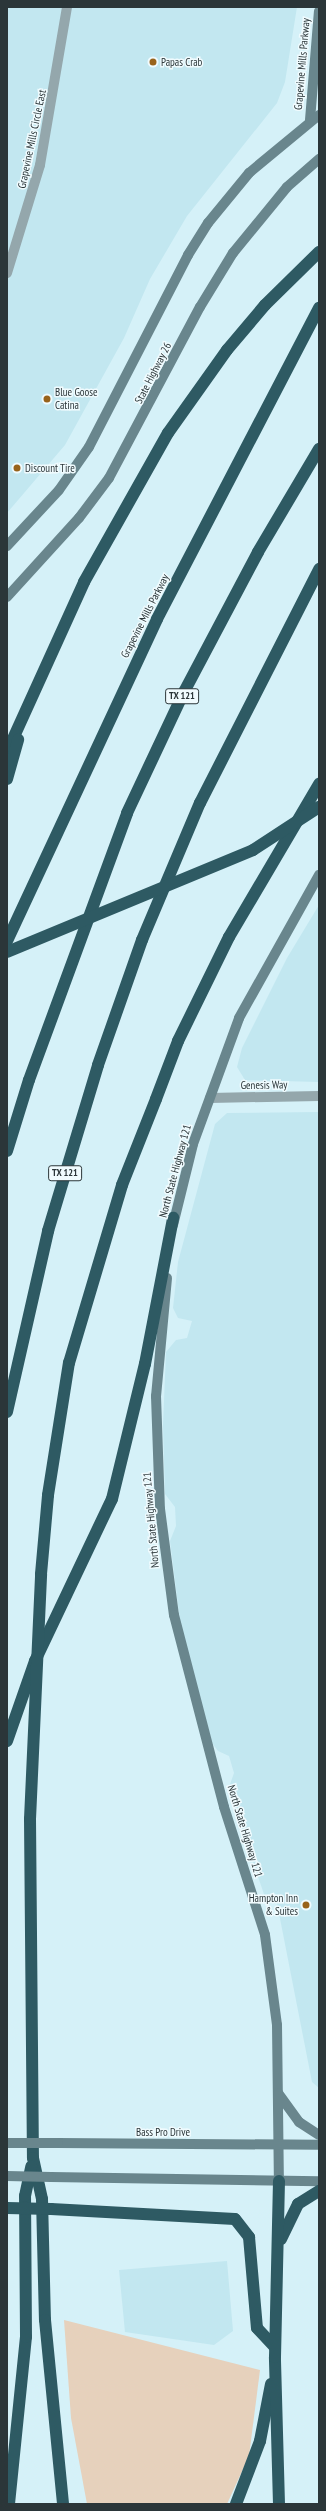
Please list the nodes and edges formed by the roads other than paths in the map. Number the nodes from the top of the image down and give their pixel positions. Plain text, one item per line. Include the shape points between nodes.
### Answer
1 (67, 7) edge
2 (319, 11) edge
3 (314, 117) edge
4 (319, 160) edge
5 (319, 252) edge
6 (7, 273) edge
7 (319, 308) edge
8 (319, 448) edge
9 (7, 546) edge
10 (319, 569) edge
11 (7, 598) edge
12 (22, 726) junction
13 (7, 752) edge
14 (7, 779) edge
15 (318, 785) edge
16 (319, 807) edge
17 (319, 875) edge
18 (7, 941) edge
19 (7, 952) edge
20 (319, 1096) edge
21 (210, 1098) junction
22 (14, 1127) junction
23 (7, 1141) edge
24 (7, 1151) edge
25 (173, 1218) junction
26 (7, 1412) edge
27 (7, 1740) edge
28 (278, 2093) junction
29 (319, 2135) edge
30 (7, 2143) edge
31 (319, 2145) edge
32 (278, 2147) junction
33 (33, 2158) junction
34 (7, 2176) edge
35 (279, 2181) junction
36 (319, 2181) edge
37 (319, 2191) edge
38 (7, 2208) edge
39 (278, 2246) junction
40 (275, 2352) junction
41 (9, 2504) edge
42 (63, 2504) edge
43 (236, 2504) edge
44 (279, 2504) edge

1 - 6 street, Grapevine Mills Circle East via 40,165
2 - 3 main road, Grapevine Mills Parkway
3 - 9 main road, State Highway 26 via 249,173 208,223 81,460 59,490
4 - 11 main road, State Highway 26 via 287,187 233,253 200,307 109,478 79,518
5 - 12 highway via 265,305 226,350 168,433 84,582
7 - 18 highway, Grapevine Mills Parkway via 157,619
8 - 22 highway, TX 121 via 258,552 139,786 103,874
10 - 26 highway, TX 121 via 200,803 142,940 98,1064 48,1231
12 - 13 highway
12 - 14 highway
15 - 33 highway, bridge via 229,937 178,1041 122,1185 69,1364 48,1495 40,1574 30,1819
16 - 19 highway, bridge via 240,856
17 - 21 main road, North State Highway 121 via 239,1018
20 - 21 street, Genesis Way
21 - 25 main road, North State Highway 121
22 - 23 highway
22 - 24 highway, TX 121
25 - 27 highway via 145,1364 112,1499 35,1661
25 - 28 main road, North State Highway 121 via 156,1396 160,1509 174,1614 224,1807 265,1935 277,2025
28 - 29 main road via 299,2122
28 - 32 main road, North State Highway 121
30 - 32 main road, Bass Pro Drive, bridge
31 - 32 main road, Bass Pro Drive
32 - 35 main road, North State Highway 121
33 - 41 highway via 25,2196 26,2338
33 - 42 highway via 42,2199 45,2320
34 - 35 main road, bridge
35 - 36 main road
35 - 39 highway
37 - 39 highway via 298,2204
38 - 40 highway, bridge via 234,2219 249,2237 257,2328
39 - 40 highway
40 - 43 highway via 260,2440
40 - 44 highway

